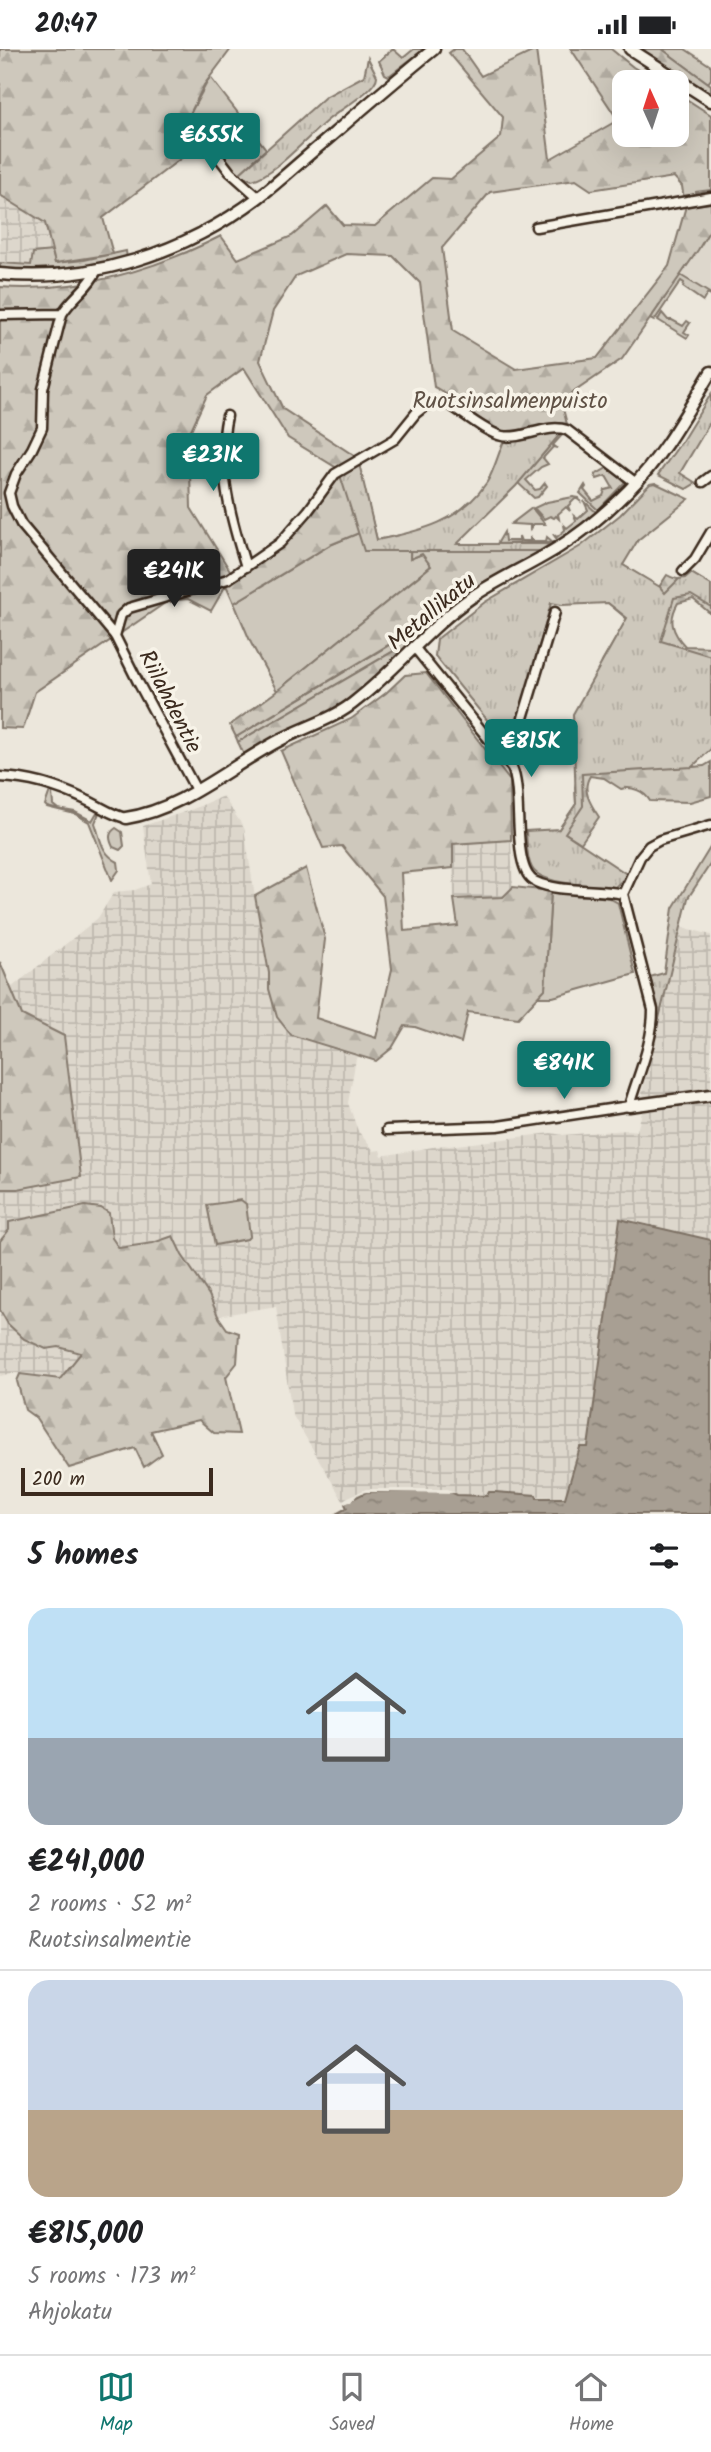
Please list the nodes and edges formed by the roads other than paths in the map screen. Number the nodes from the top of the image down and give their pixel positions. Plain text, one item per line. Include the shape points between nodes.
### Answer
1 (434, 49) edge
2 (630, 49) edge
3 (711, 101) edge
4 (194, 125) dead end
5 (258, 197) junction
6 (711, 197) edge
7 (536, 227) dead end
8 (97, 270) junction
9 (0, 274) edge
10 (62, 314) junction
11 (0, 315) edge
12 (711, 372) edge
13 (227, 416) dead end
14 (711, 476) edge
15 (703, 482) dead end
16 (636, 483) junction
17 (711, 532) edge
18 (246, 567) junction
19 (683, 571) dead end
20 (555, 612) dead end
21 (116, 636) junction
22 (414, 647) junction
23 (506, 759) junction
24 (0, 776) edge
25 (196, 790) junction
26 (126, 818) joint
27 (711, 825) edge
28 (623, 894) junction
29 (711, 1095) edge
30 (629, 1106) junction
31 (387, 1130) dead end

1 - 5 street
2 - 3 street
4 - 5 street via 230,173
5 - 8 street via 171,248
6 - 7 street
8 - 9 street via 51,276
8 - 10 street, Riilahdentie
10 - 11 street
10 - 21 street, Riilahdentie via 43,389 42,428 9,493 21,524
12 - 16 street, Metallikatu via 670,440
13 - 18 street via 223,443 227,489
14 - 15 street
16 - 18 street via 563,429 502,436 444,403 430,404 416,413 395,439 335,474 291,532
16 - 22 street, Metallikatu via 590,526 471,598
17 - 19 street
18 - 21 street via 228,579 129,607 121,615
20 - 23 street via 516,746
21 - 25 street, Riilahdentie
22 - 23 street
22 - 25 street, Metallikatu via 352,705 284,738
23 - 28 street via 516,775 522,863 528,877 542,884
24 - 26 street via 30,779
25 - 26 street, Metallikatu via 149,813
27 - 28 street via 649,846
28 - 30 street via 653,1010 647,1051
29 - 30 street
30 - 31 street via 498,1126

